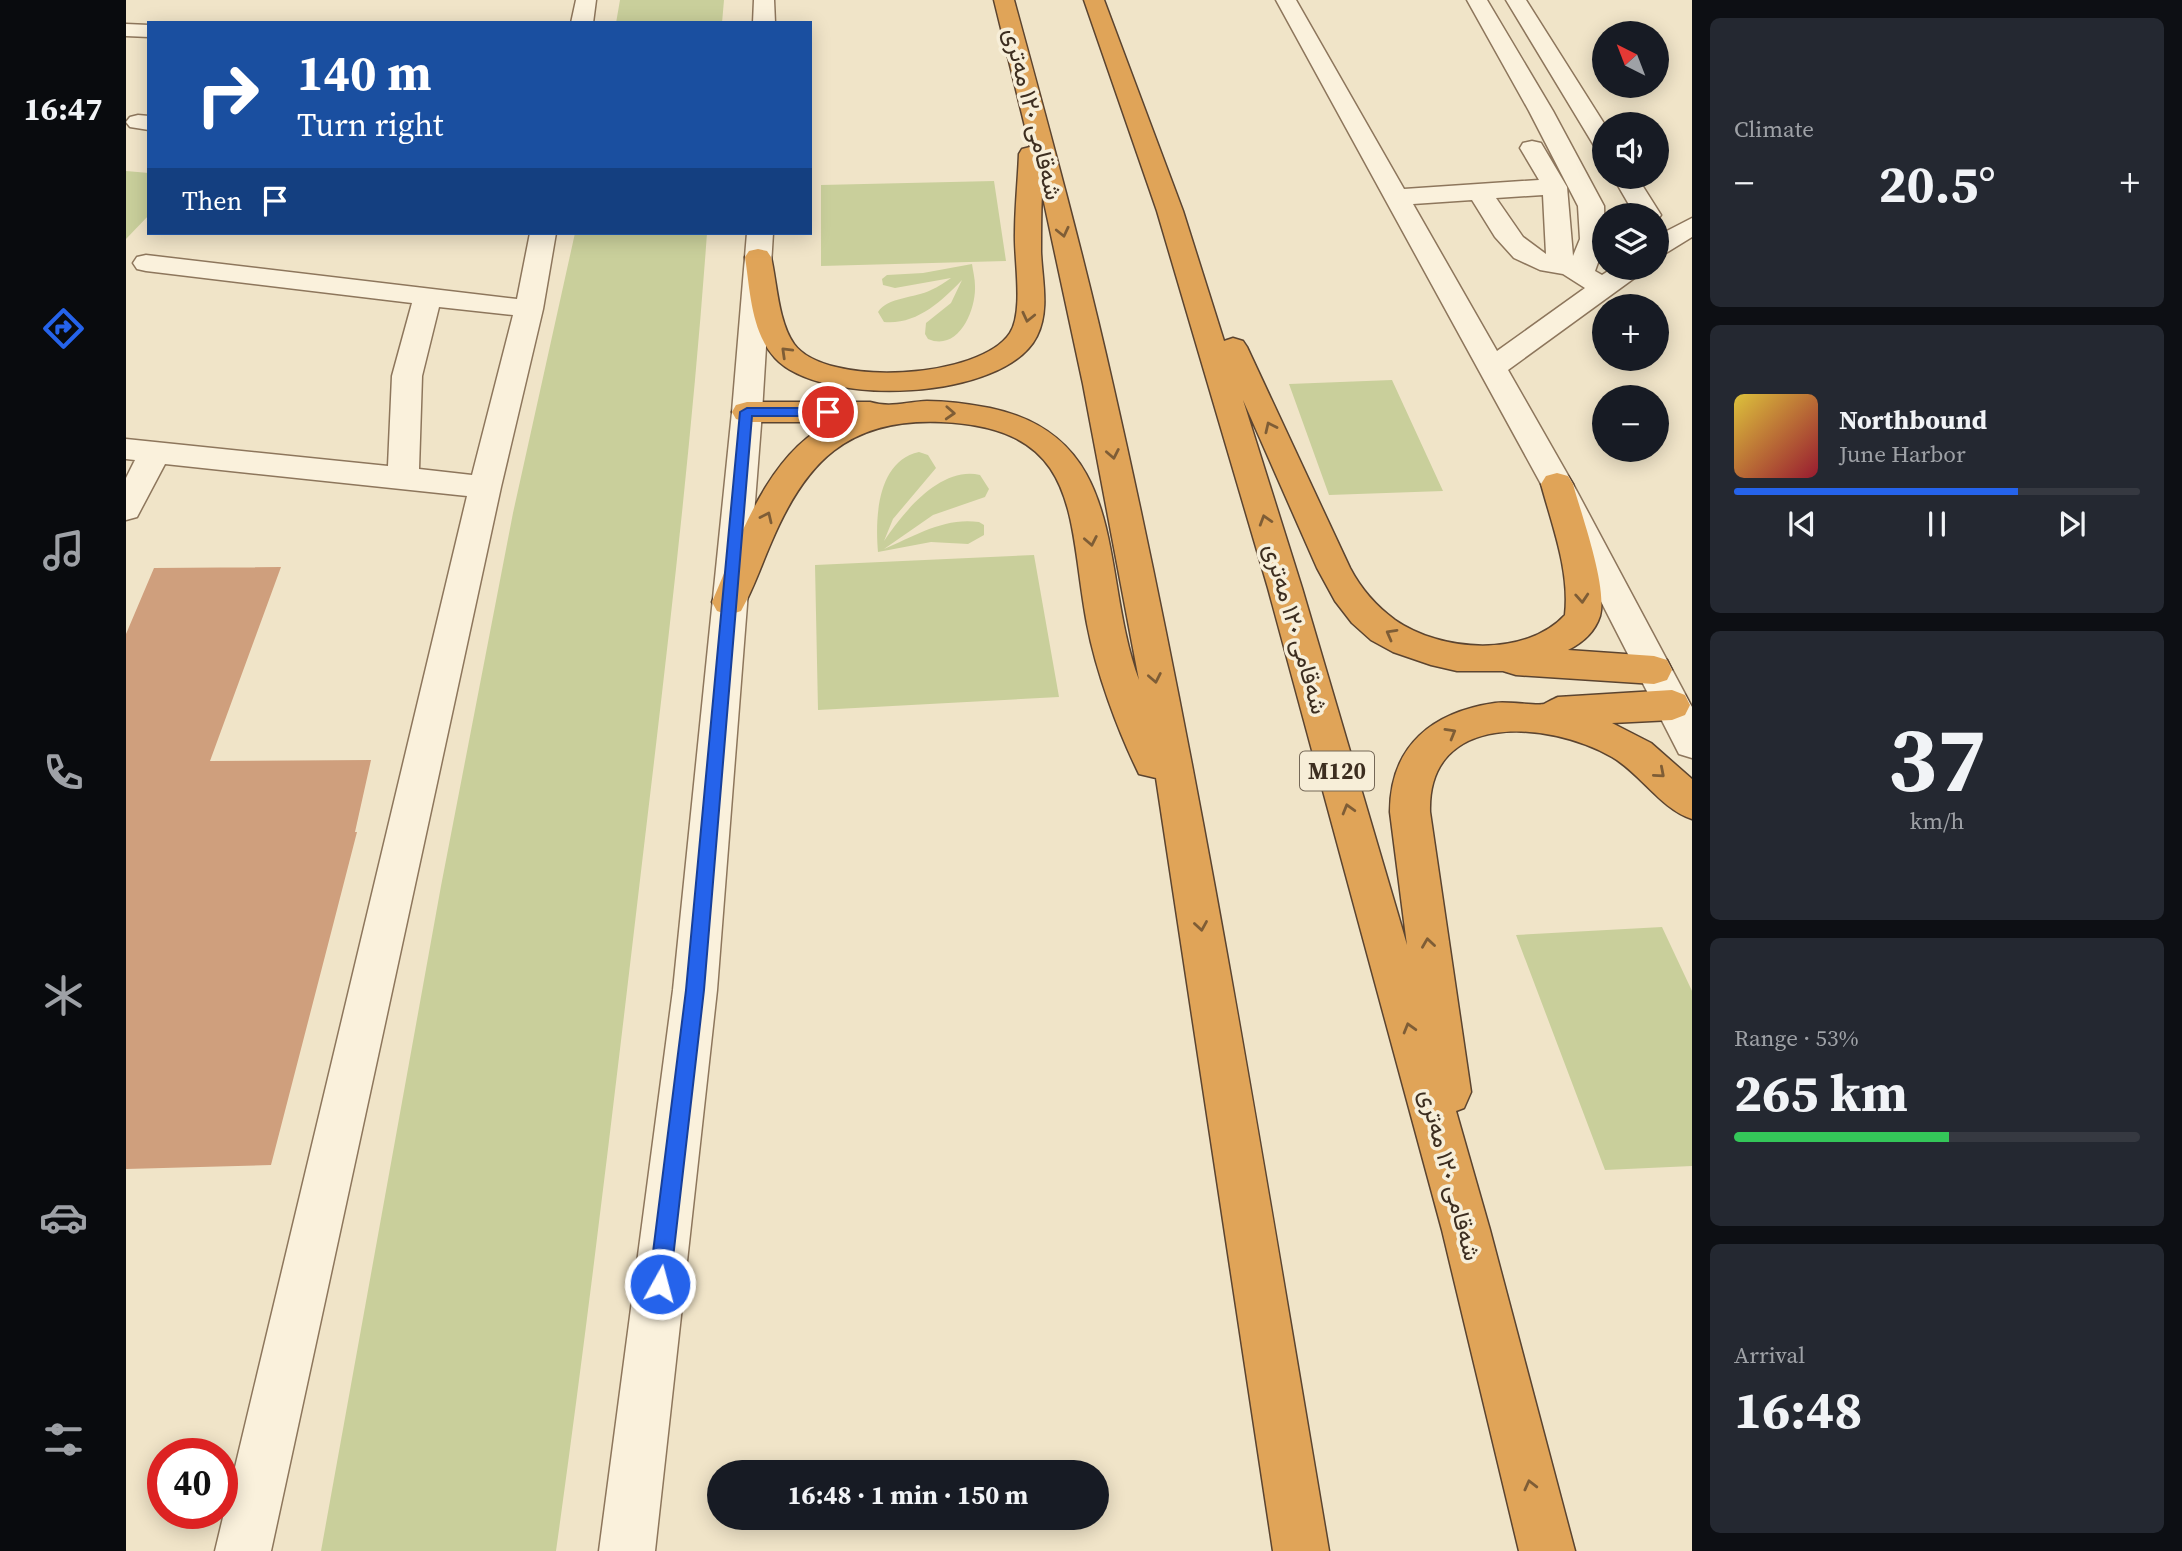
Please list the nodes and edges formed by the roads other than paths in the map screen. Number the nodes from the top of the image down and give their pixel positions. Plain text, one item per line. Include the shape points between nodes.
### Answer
1 (586, 0) edge
2 (764, 0) edge
3 (1004, 0) edge
4 (1094, 0) edge
5 (1286, 0) edge
6 (1477, 0) edge
7 (1516, 0) edge
8 (582, 21) edge
9 (764, 21) edge
10 (126, 30) edge
11 (147, 31) edge
12 (1032, 103) junction
13 (1541, 111) junction
14 (1592, 124) edge
15 (1554, 187) junction
16 (1479, 191) junction
17 (1396, 197) junction
18 (1170, 211) junction
19 (1692, 226) edge
20 (544, 235) edge
21 (1669, 236) edge
22 (759, 245) edge
23 (146, 263) dead end
24 (1592, 275) edge
25 (1584, 276) junction
26 (428, 297) junction
27 (529, 309) junction
28 (1492, 368) junction
29 (872, 382) junction
30 (747, 405) junction
31 (909, 412) junction
32 (141, 450) edge
33 (403, 478) junction
34 (1557, 484) junction
35 (485, 488) junction
36 (126, 509) edge
37 (729, 602) junction
38 (1477, 659) junction
39 (1654, 670) junction
40 (1672, 705) junction
41 (1500, 715) junction
42 (1692, 743) edge
43 (1692, 803) edge
44 (1192, 871) junction
45 (1466, 1230) junction
46 (243, 1551) edge
47 (627, 1551) edge
48 (1301, 1551) edge
49 (1547, 1551) edge

1 - 8 street
2 - 9 street
3 - 12 highway, شەقامی ١٢٠ مەتری
4 - 18 highway, شەقامی ١٢٠ مەتری / M120
5 - 17 street
6 - 13 street
7 - 14 street
10 - 11 street
12 -> 29 highway via 1027,250 1031,307 1022,337 998,360 958,374 912,382
12 -> 44 highway, شەقامی ١٢٠ مەتری via 1103,402
13 - 15 street via 1529,138
13 - 25 street via 1591,206 1592,239
15 - 16 street
15 - 25 street via 1555,250
16 - 17 street
16 - 25 street via 1519,251 1540,263
17 - 28 street
38 -> 18 highway via 1410,644 1375,625 1354,604
45 -> 18 highway, شەقامی ١٢٠ مەتری / M120 via 1285,588
19 - 21 street
20 - 27 street
29 -> 22 highway via 831,377 786,354 778,344
22 - 30 street
23 - 26 street
24 - 25 street
25 - 28 street
26 - 27 street
26 - 33 street via 407,376
27 - 35 street
28 - 34 street
29 - 30 highway
30 - 31 highway
30 - 37 street
37 -> 31 highway via 772,507 801,462 816,447 853,425
31 -> 44 highway via 963,414 1005,422 1043,441 1073,476 1091,537 1109,642
32 - 33 street
32 - 36 street
33 - 35 street
34 -> 38 highway via 1581,576 1583,615 1571,632 1520,656
34 - 39 street
35 - 46 street
37 - 47 street via 695,990
38 - 39 highway
39 - 40 street
40 - 41 highway
40 - 42 street
41 -> 43 highway via 1534,717 1591,730 1620,743
45 -> 41 highway via 1410,786 1432,746 1450,731
44 -> 48 highway, شەقامی ١٢٠ مەتری
49 -> 45 highway, شەقامی ١٢٠ مەتری / M120

